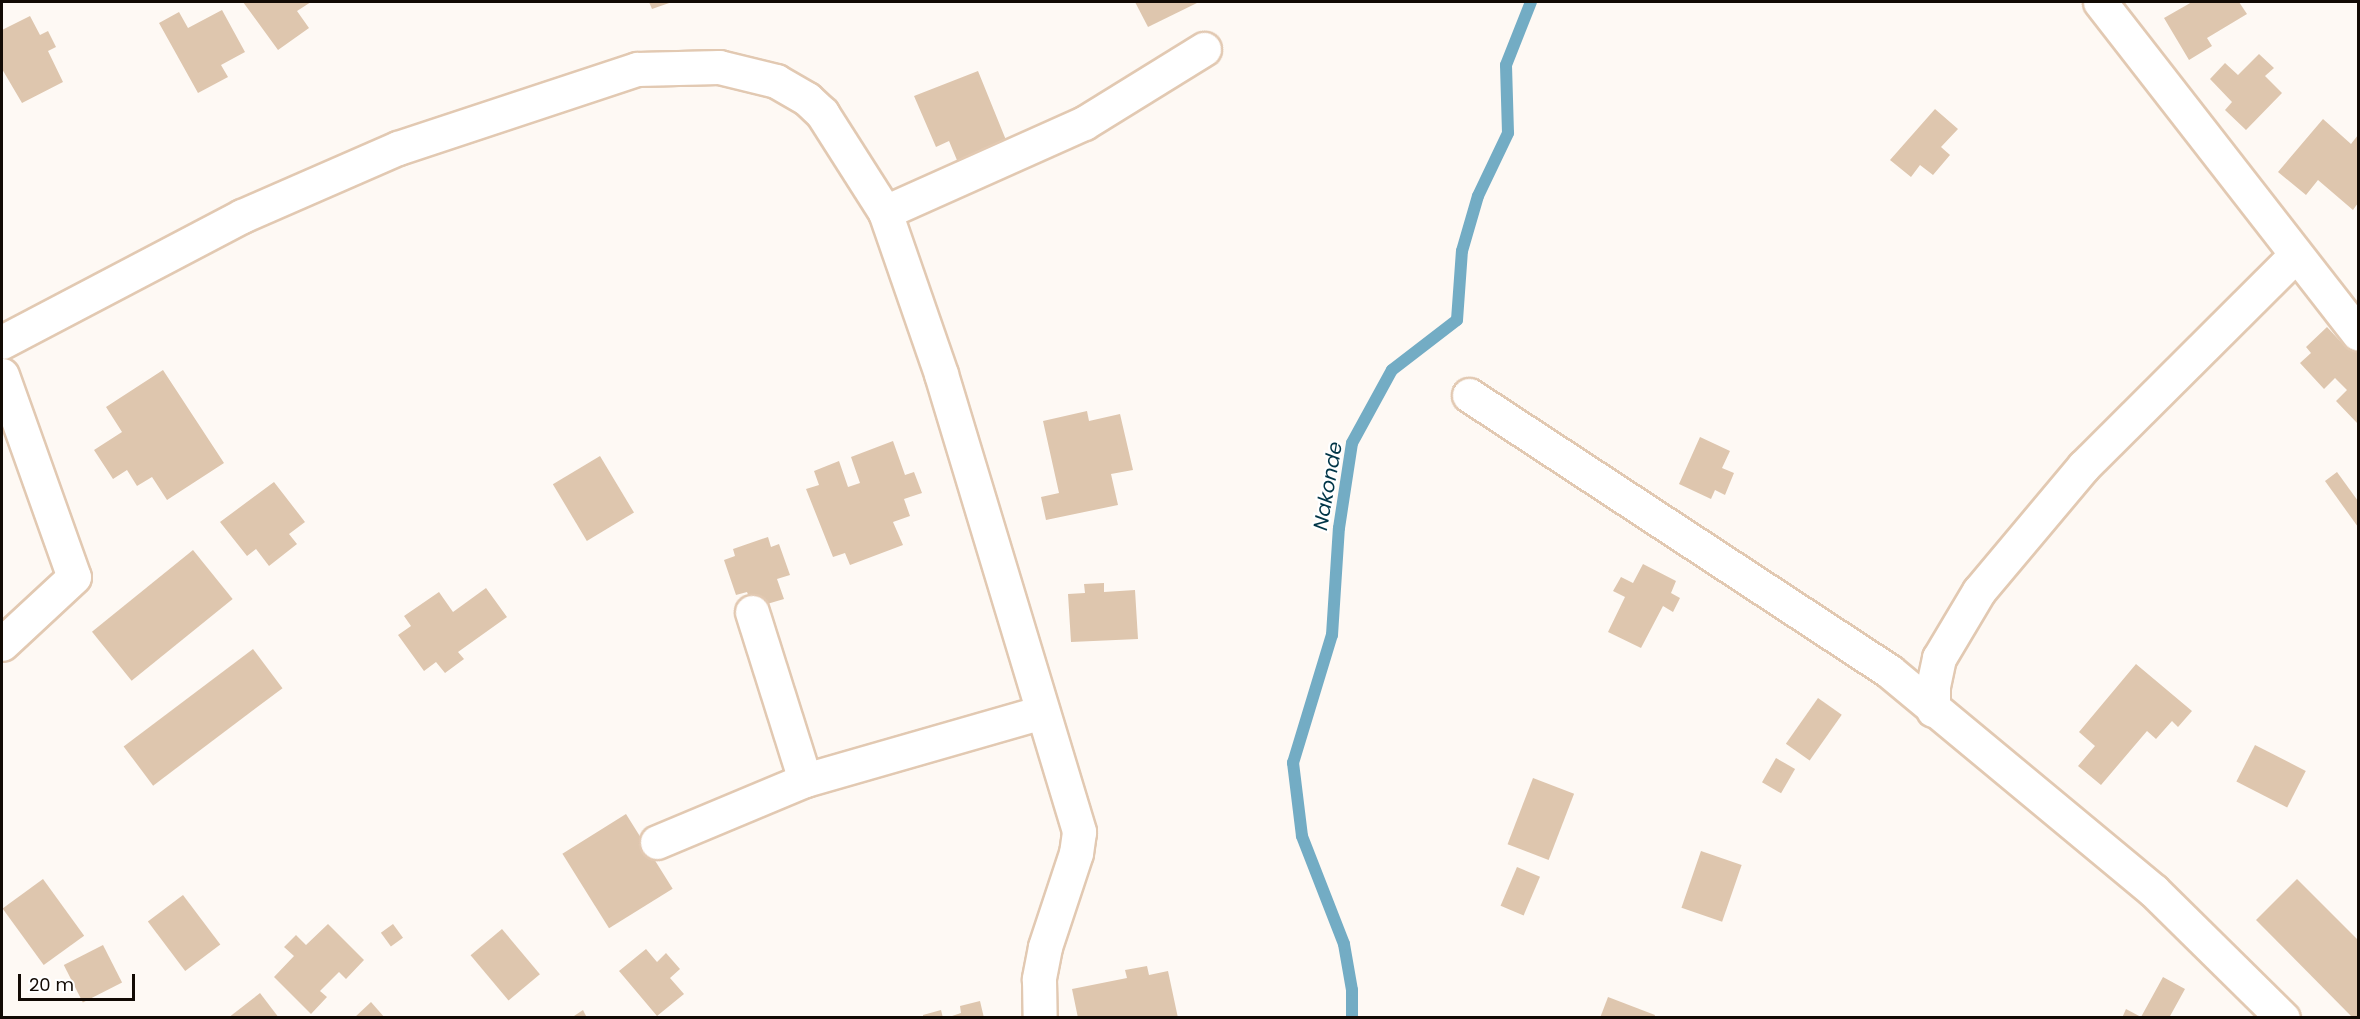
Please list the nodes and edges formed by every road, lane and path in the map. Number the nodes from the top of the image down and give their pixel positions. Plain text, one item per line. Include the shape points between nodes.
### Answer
1 (2100, 2) edge
2 (1204, 49) dead end
3 (885, 212) junction
4 (2296, 255) junction
5 (2358, 334) edge
6 (2, 342) edge
7 (2, 375) edge
8 (1469, 395) dead end
9 (752, 612) dead end
10 (2, 644) edge
11 (1933, 710) junction
12 (1042, 712) junction
13 (805, 780) junction
14 (657, 842) dead end
15 (1040, 1017) edge
16 (2283, 1017) edge

1 - 4 street
2 - 3 street via 1084,123
3 - 6 street via 822,113 789,88 719,67 637,69 398,148 242,216
3 - 12 street via 941,374
4 - 5 street
4 - 11 street via 2084,466 1979,591 1939,658
7 - 10 street via 74,577
8 - 11 street via 1889,670
9 - 13 street
11 - 16 street via 2154,891
12 - 13 street
12 - 15 street via 1079,832 1076,853 1045,947 1039,979
13 - 14 street

